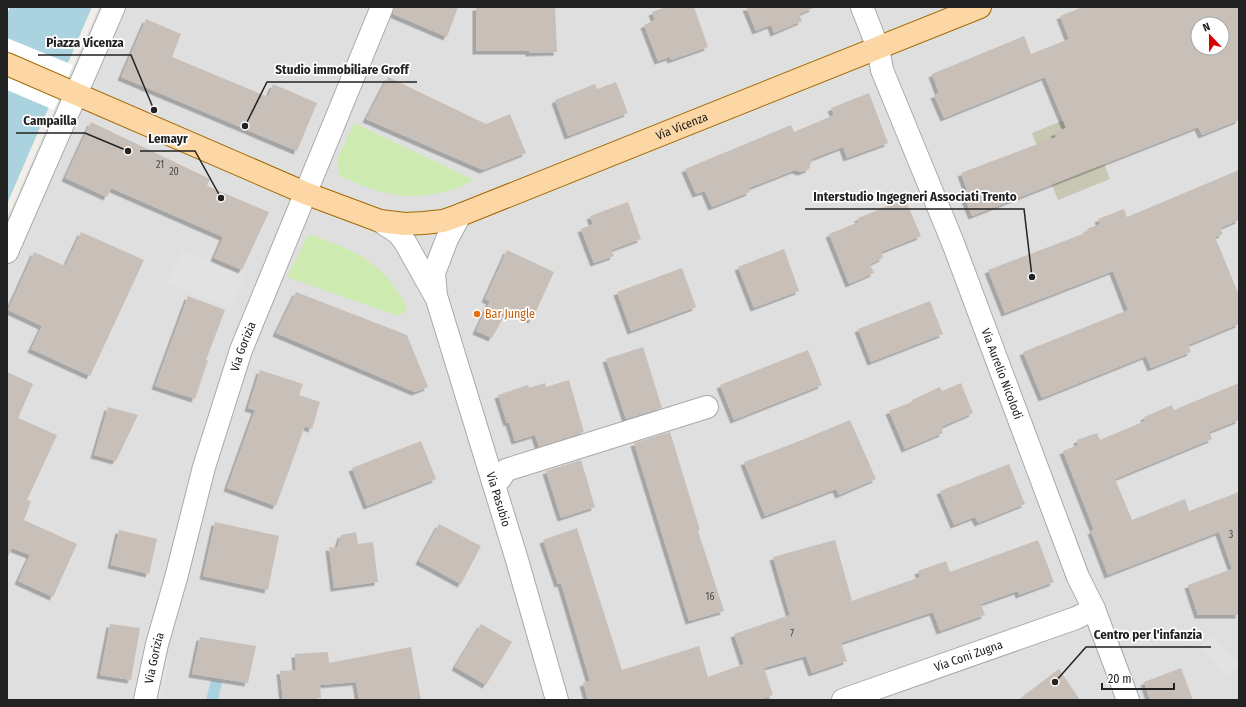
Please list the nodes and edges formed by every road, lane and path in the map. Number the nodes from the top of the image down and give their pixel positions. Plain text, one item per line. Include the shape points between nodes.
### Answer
1 (114, 7) edge
2 (382, 7) edge
3 (862, 7) edge
4 (980, 7) edge
5 (878, 48) junction
6 (7, 64) edge
7 (69, 91) junction
8 (305, 193) junction
9 (460, 216) junction
10 (380, 221) junction
11 (7, 252) edge
12 (437, 299) junction
13 (707, 406) dead end
14 (493, 482) junction
15 (1094, 609) junction
16 (145, 700) edge
17 (557, 700) edge
18 (843, 700) edge
19 (1128, 700) edge

1 - 7 street
2 - 8 street, Via Gorizia
3 - 5 street, Via Aurelio Nicolodi
4 - 5 main road, Via Vicenza
5 - 9 main road, Via Vicenza
5 - 15 street, Via Aurelio Nicolodi via 882,70 953,243 1078,577
6 - 7 main road, Via Vicenza
7 - 8 main road, Via Vicenza
7 - 11 street
8 - 10 main road, Via Vicenza
8 - 16 street, Via Gorizia via 241,350 206,460 157,644
9 - 10 main road, Via Vicenza via 423,223
9 - 12 street, Via Pasubio via 447,239 434,273
10 - 12 street, Via Pasubio via 398,233 405,242
12 - 14 street, Via Pasubio
13 - 14 street via 506,470 500,479
14 - 17 street, Via Pasubio
15 - 18 street, Via Coni Zugna via 1076,618
15 - 19 street, Via Aurelio Nicolodi

